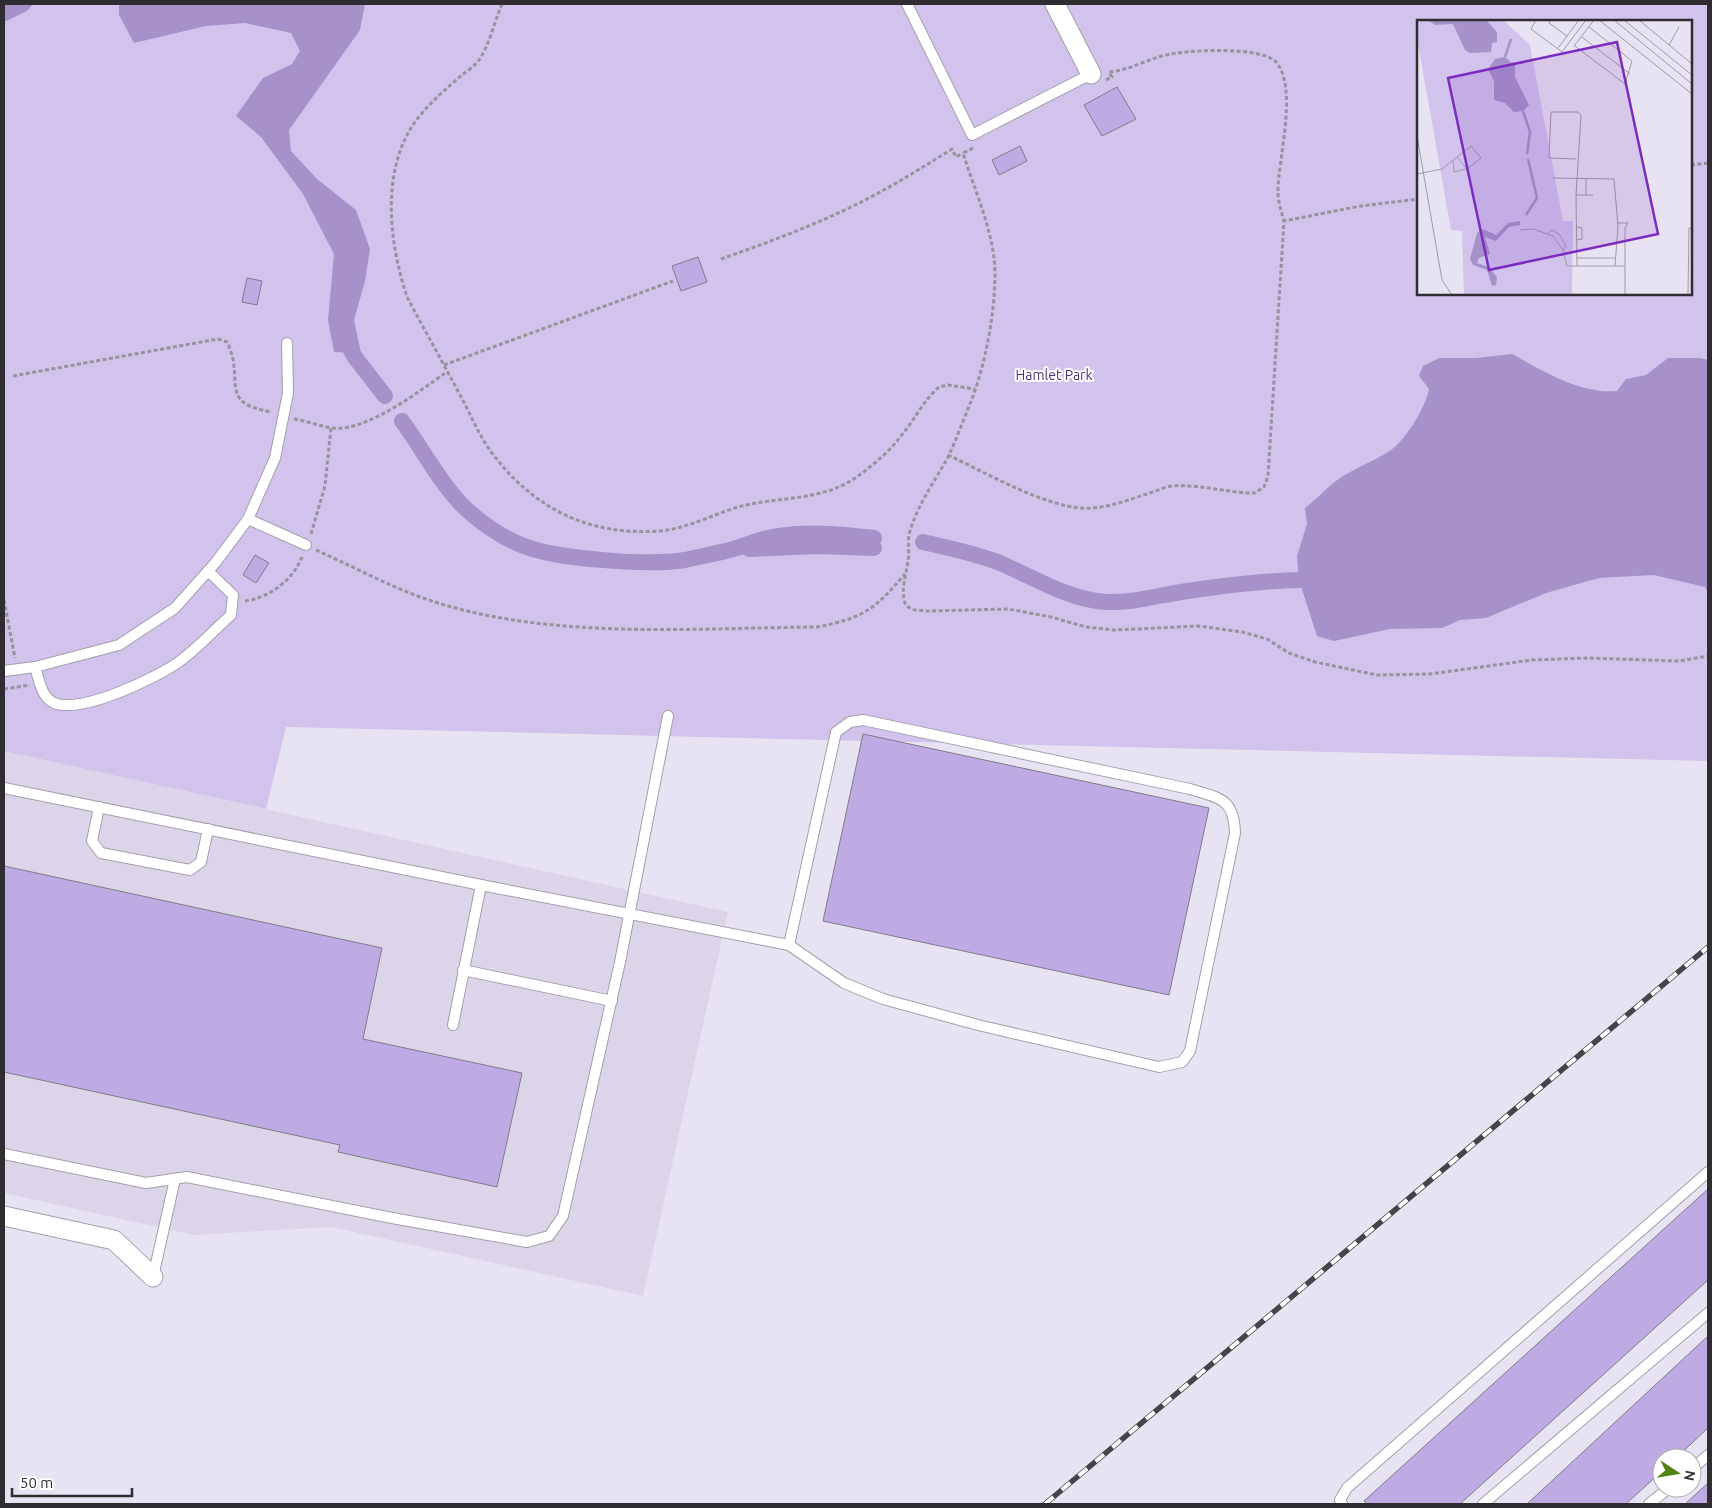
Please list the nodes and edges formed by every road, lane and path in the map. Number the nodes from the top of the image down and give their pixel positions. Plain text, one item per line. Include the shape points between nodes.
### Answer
1 (502, 4) edge
2 (907, 4) edge
3 (1055, 4) edge
4 (1097, 78) junction
5 (980, 144) dead end
6 (963, 153) junction
7 (1708, 163) edge
8 (1692, 165) edge
9 (1417, 199) edge
10 (1284, 221) junction
11 (721, 259) dead end
12 (673, 281) dead end
13 (286, 343) dead end
14 (444, 365) junction
15 (447, 372) junction
16 (13, 376) dead end
17 (975, 389) junction
18 (257, 410) dead end
19 (311, 421) dead end
20 (948, 456) junction
21 (248, 519) junction
22 (306, 545) joint
23 (208, 571) junction
24 (906, 574) junction
25 (4, 600) edge
26 (14, 656) dead end
27 (1708, 656) edge
28 (35, 667) junction
29 (4, 672) edge
30 (40, 684) junction
31 (4, 690) edge
32 (668, 716) dead end
33 (4, 788) edge
34 (99, 807) junction
35 (208, 829) junction
36 (480, 884) junction
37 (630, 915) junction
38 (789, 945) junction
39 (463, 970) junction
40 (612, 1001) junction
41 (453, 1025) dead end
42 (4, 1154) edge
43 (1708, 1172) edge
44 (175, 1179) junction
45 (4, 1216) edge
46 (153, 1277) joint
47 (1708, 1313) edge
48 (1342, 1504) edge
49 (1482, 1504) edge

1 - 14 path via 478,61 422,113 404,138 396,163 392,202 398,271 407,297
2 - 4 lane via 972,135
3 - 4 street
4 - 10 path via 1112,77 1109,72 1126,71 1153,58 1177,52 1232,51 1260,55 1274,61 1284,76 1287,97 1278,192
5 - 6 path
6 - 11 path via 956,157 952,149 850,208 788,236
6 - 17 path via 994,259 990,325
7 - 8 path
9 - 10 path
10 - 20 path via 1268,476 1264,487 1255,493 1169,486 1110,506 1072,507 1024,490
12 - 14 path
13 - 21 lane via 288,393 275,458
14 - 15 path
15 - 17 path via 491,452 532,494 575,520 613,530 641,531 680,527 747,505 811,496 856,478 903,434 939,387
15 - 19 path via 382,415 344,428 331,428
16 - 18 path via 218,339 227,342 233,354 237,397 244,405
17 - 20 path
20 - 24 path via 931,484 910,532
21 - 22 lane
21 - 23 lane
22 - 24 path via 420,597 494,616 561,627 818,628 852,620 881,602
23 - 28 lane via 175,608 119,644
23 - 30 lane via 233,595 231,615 179,662 114,695 71,706 53,703
24 - 27 path via 903,598 906,606 915,610 1008,609 1086,628 1199,626 1242,632 1267,639 1306,659 1377,675 1430,674 1532,660 1678,661
25 - 26 path
28 - 29 lane
28 - 30 lane
30 - 31 path
32 - 37 lane
33 - 34 lane
34 - 35 lane
34 - 35 lane via 92,841 100,853 190,870 201,862
35 - 36 lane
36 - 37 lane
36 - 39 lane
37 - 38 lane
37 - 40 lane
38 - 38 lane via 844,983 883,999 978,1025 1159,1067 1182,1062 1190,1051 1235,833 1235,817 1222,799 1190,789 863,720 850,722 836,732
39 - 40 lane
39 - 41 lane
40 - 44 lane via 563,1216 549,1236 527,1242 187,1177
42 - 44 lane via 146,1183
43 - 48 lane via 1347,1488 1340,1500
44 - 46 lane
45 - 46 street via 114,1240
47 - 49 lane

